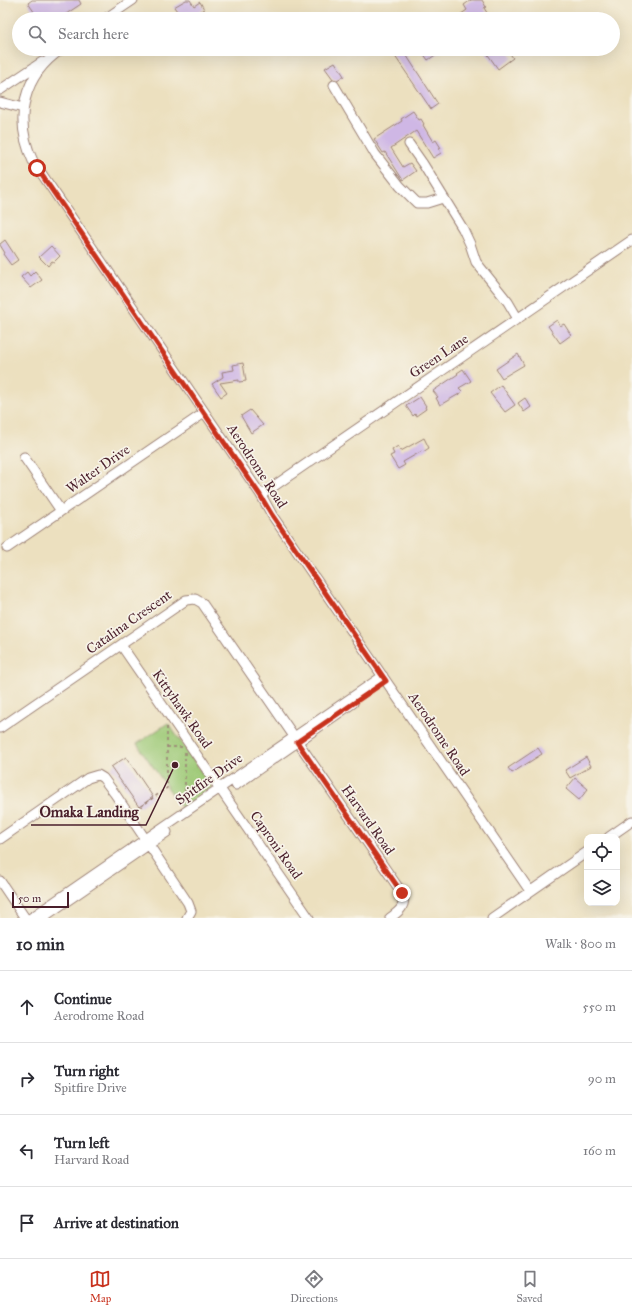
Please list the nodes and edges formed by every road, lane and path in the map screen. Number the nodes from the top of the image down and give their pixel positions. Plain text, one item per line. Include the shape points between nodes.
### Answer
1 (133, 0) edge
2 (115, 12) edge
3 (51, 56) edge
4 (52, 56) edge
5 (334, 86) dead end
6 (0, 90) edge
7 (0, 102) edge
8 (23, 108) junction
9 (409, 144) dead end
10 (444, 198) junction
11 (632, 240) edge
12 (518, 318) junction
13 (204, 413) junction
14 (24, 457) dead end
15 (260, 495) junction
16 (61, 511) junction
17 (7, 548) dead end
18 (120, 645) junction
19 (384, 678) junction
20 (167, 723) dead end
21 (0, 728) edge
22 (296, 739) junction
23 (167, 747) junction
24 (221, 791) junction
25 (185, 804) dead end
26 (132, 812) dead end
27 (632, 821) edge
28 (613, 834) edge
29 (0, 838) edge
30 (147, 842) junction
31 (584, 854) edge
32 (0, 881) edge
33 (530, 892) junction
34 (25, 918) edge
35 (31, 918) edge
36 (42, 918) edge
37 (187, 918) edge
38 (309, 918) edge
39 (390, 918) edge
40 (492, 918) edge

1 - 2 street
3 - 6 street
4 - 8 street, Aerodrome Road via 36,75
5 - 10 street via 375,154 400,186 417,203
7 - 8 street
8 - 13 street, Aerodrome Road via 24,135 32,161
9 - 10 street
10 - 12 street via 463,229 476,262
11 - 12 street, Green Lane
12 - 15 street, Green Lane
13 - 15 street, Aerodrome Road
13 - 16 street, Walter Drive
14 - 16 street
15 - 19 street, Aerodrome Road
16 - 17 street, Walter Drive
18 - 21 street, Catalina Crescent
18 - 22 street, Catalina Crescent via 186,600 195,599 202,603
18 - 24 street, Kittyhawk Road
19 - 22 street, Spitfire Drive
19 - 33 street, Aerodrome Road
20 - 23 path
22 - 24 street, Spitfire Drive
22 - 39 street, Harvard Road via 402,893 403,907
23 - 25 path via 184,747
23 - 26 path via 167,788
24 - 30 street, Spitfire Drive
24 - 38 street, Caproni Road
27 - 28 street
29 - 30 street via 95,775 101,776 106,782
30 - 35 street, Spitfire Drive
30 - 36 street, Spitfire Drive
30 - 37 street via 188,902 190,911
31 - 33 street
32 - 34 street
33 - 40 street

